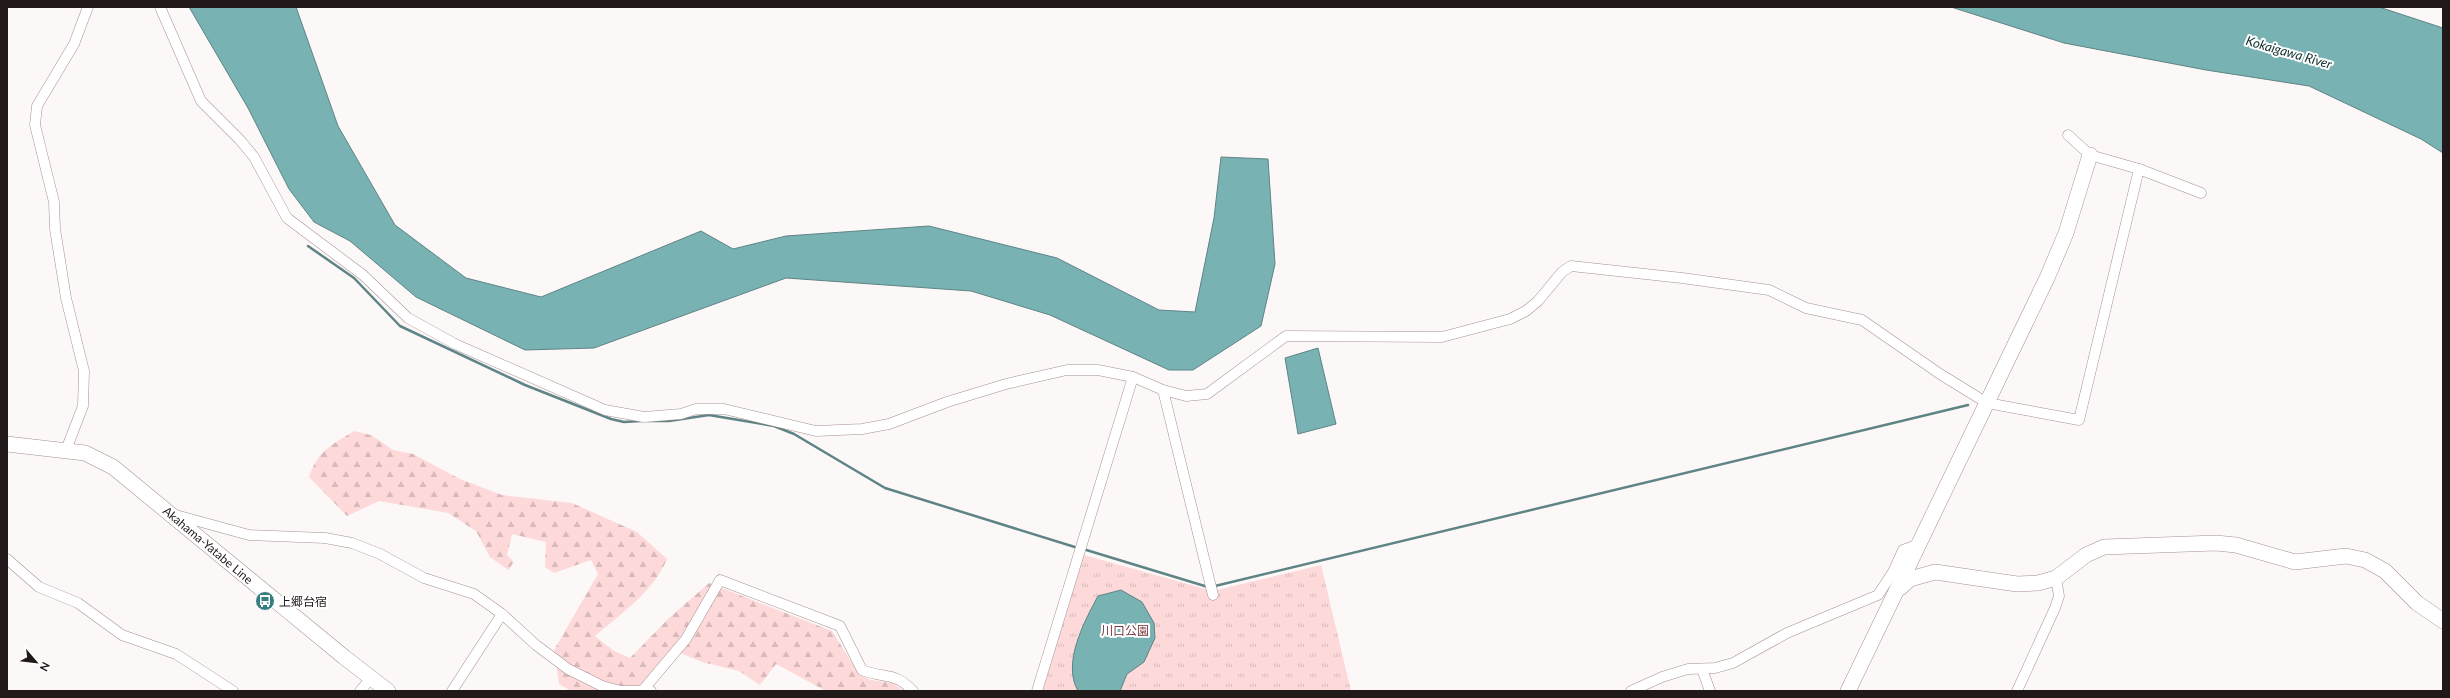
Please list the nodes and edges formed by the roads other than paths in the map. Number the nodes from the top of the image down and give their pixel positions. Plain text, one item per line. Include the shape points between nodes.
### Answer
1 (88, 7) edge
2 (160, 7) edge
3 (2068, 135) dead end
4 (2090, 155) junction
5 (2139, 169) junction
6 (2201, 193) dead end
7 (1133, 377) junction
8 (1163, 390) junction
9 (1987, 403) junction
10 (7, 444) edge
11 (66, 450) junction
12 (171, 514) junction
13 (1920, 544) junction
14 (7, 559) edge
15 (2056, 578) junction
16 (1898, 590) junction
17 (1214, 595) dead end
18 (502, 614) junction
19 (2443, 622) edge
20 (1702, 669) junction
21 (370, 678) junction
22 (233, 691) edge
23 (360, 691) edge
24 (388, 691) edge
25 (452, 691) edge
26 (647, 691) edge
27 (913, 691) edge
28 (1037, 691) edge
29 (1631, 691) edge
30 (1710, 691) edge
31 (1848, 691) edge
32 (2017, 691) edge

1 - 11 street via 74,44 37,106 35,125 54,202 55,229 66,298 84,371 83,406
2 - 7 street via 201,101 254,157 287,218 364,275 408,318 455,344 605,410 644,417 681,414 696,409 724,409 816,431 854,430 889,424 947,402 1006,384 1067,370 1098,370
3 - 4 street
4 - 5 street
4 - 9 street via 2066,233
5 - 6 street
5 - 9 street via 2079,420
7 - 8 street
7 - 28 street
8 - 9 street via 1186,396 1207,394 1286,336 1442,337 1510,319 1538,301 1562,272 1571,266 1769,290 1806,308 1862,320
8 - 17 street
9 - 13 street
10 - 11 street, Akahama-Yatabe Line
11 - 12 street, Akahama-Yatabe Line via 101,459
12 - 18 street via 249,535 325,538 352,543 380,554 424,578 474,594
12 - 21 street, Akahama-Yatabe Line
13 - 16 street
13 - 20 street via 1903,550 1878,595 1787,633 1733,662
14 - 22 street via 39,587 78,602 122,635 176,654
15 - 16 street via 2038,583 2017,584 1935,572 1910,579
15 - 19 street via 2096,550 2120,544 2216,542 2236,545 2295,562 2354,557 2376,564 2417,603
15 - 32 street via 2059,596 2055,608
16 - 31 street
18 - 25 street
18 - 26 street via 536,645 568,669 602,686 621,691
20 - 29 street via 1688,669 1662,677
20 - 30 street
21 - 23 street
21 - 24 street, Akahama-Yatabe Line
26 - 27 street via 686,639 720,580 840,626 862,670 898,677

